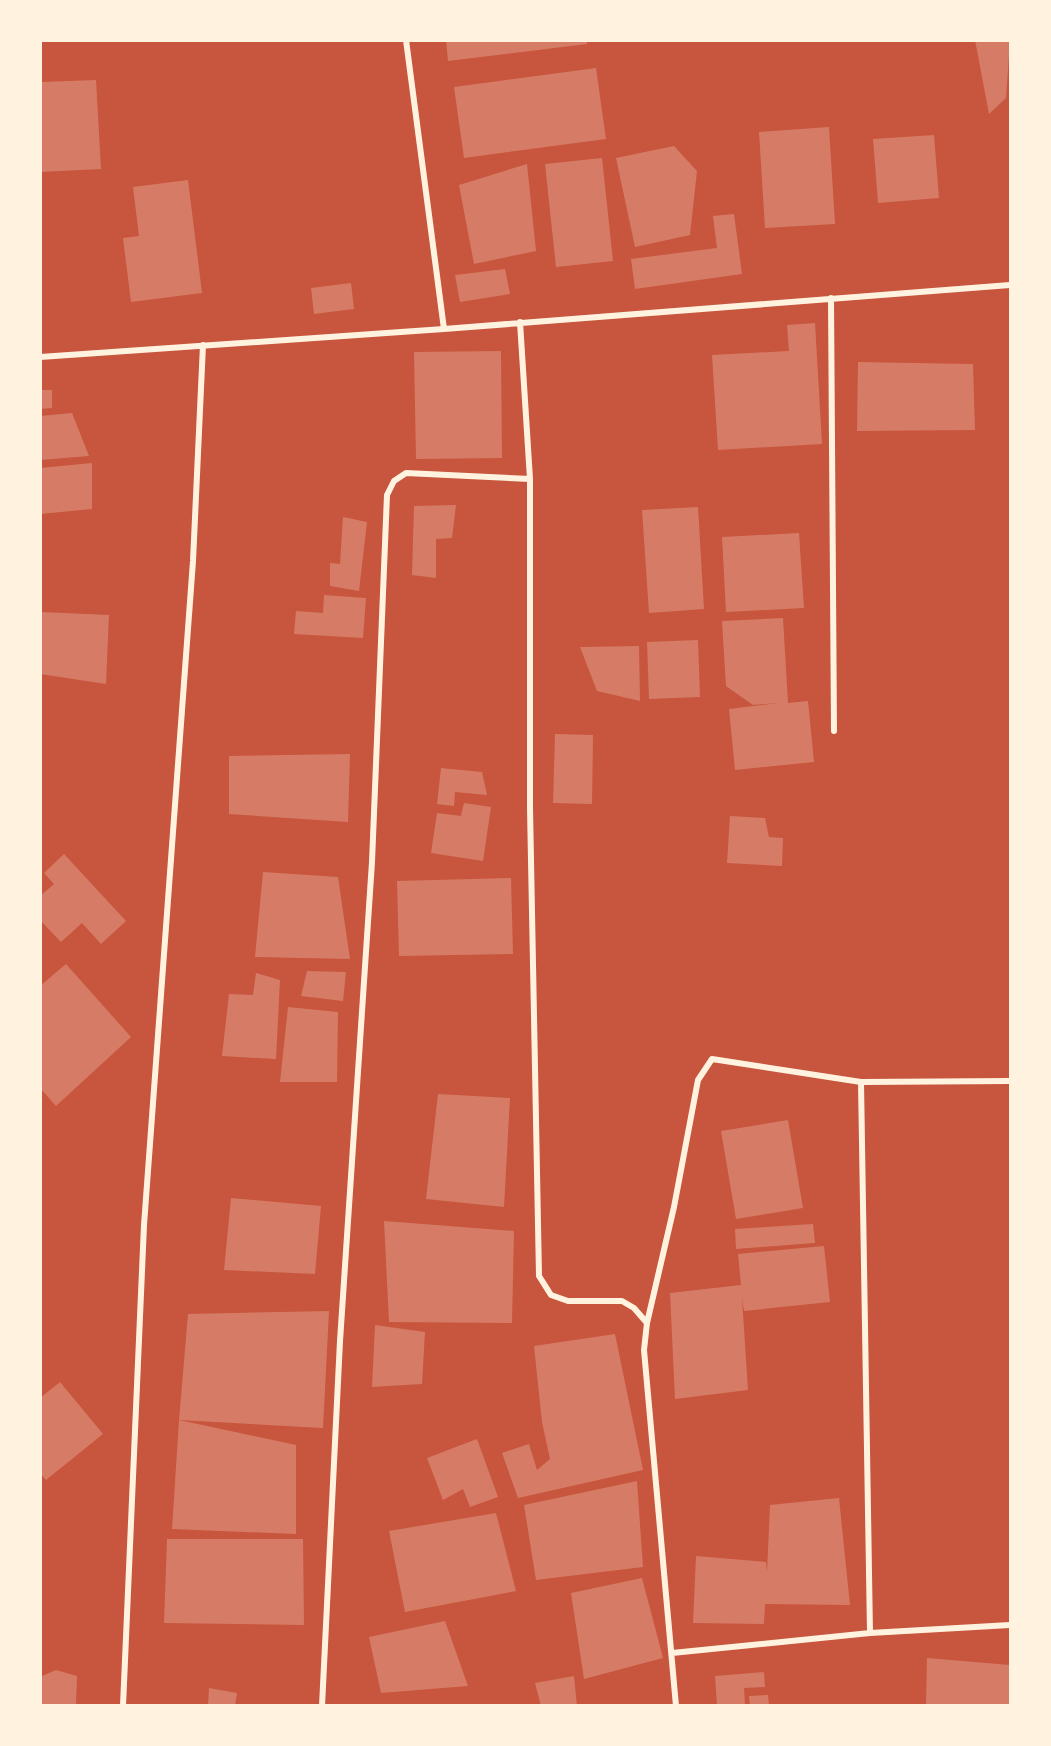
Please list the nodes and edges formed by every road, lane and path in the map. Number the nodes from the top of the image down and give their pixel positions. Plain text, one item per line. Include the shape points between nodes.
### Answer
1 (406, 40) edge
2 (1011, 285) edge
3 (831, 298) junction
4 (520, 322) junction
5 (444, 329) junction
6 (203, 345) junction
7 (40, 357) edge
8 (530, 479) junction
9 (834, 731) dead end
10 (1011, 1081) edge
11 (861, 1082) junction
12 (647, 1323) junction
13 (1011, 1625) edge
14 (870, 1633) junction
15 (672, 1653) junction
16 (123, 1706) edge
17 (322, 1706) edge
18 (676, 1706) edge

1 - 5 street
2 - 3 street
3 - 4 street
3 - 9 street
4 - 5 street
4 - 8 street
5 - 6 street
6 - 7 street
6 - 16 street via 194,561 144,1225
8 - 12 street via 530,808 539,1276 551,1295 568,1301 622,1301
8 - 17 street via 406,474 394,481 387,495 372,862 340,1341
10 - 11 street
11 - 12 street via 712,1059 707,1064 698,1080
11 - 14 street
12 - 15 street via 644,1350
13 - 14 street
14 - 15 street
15 - 18 street

